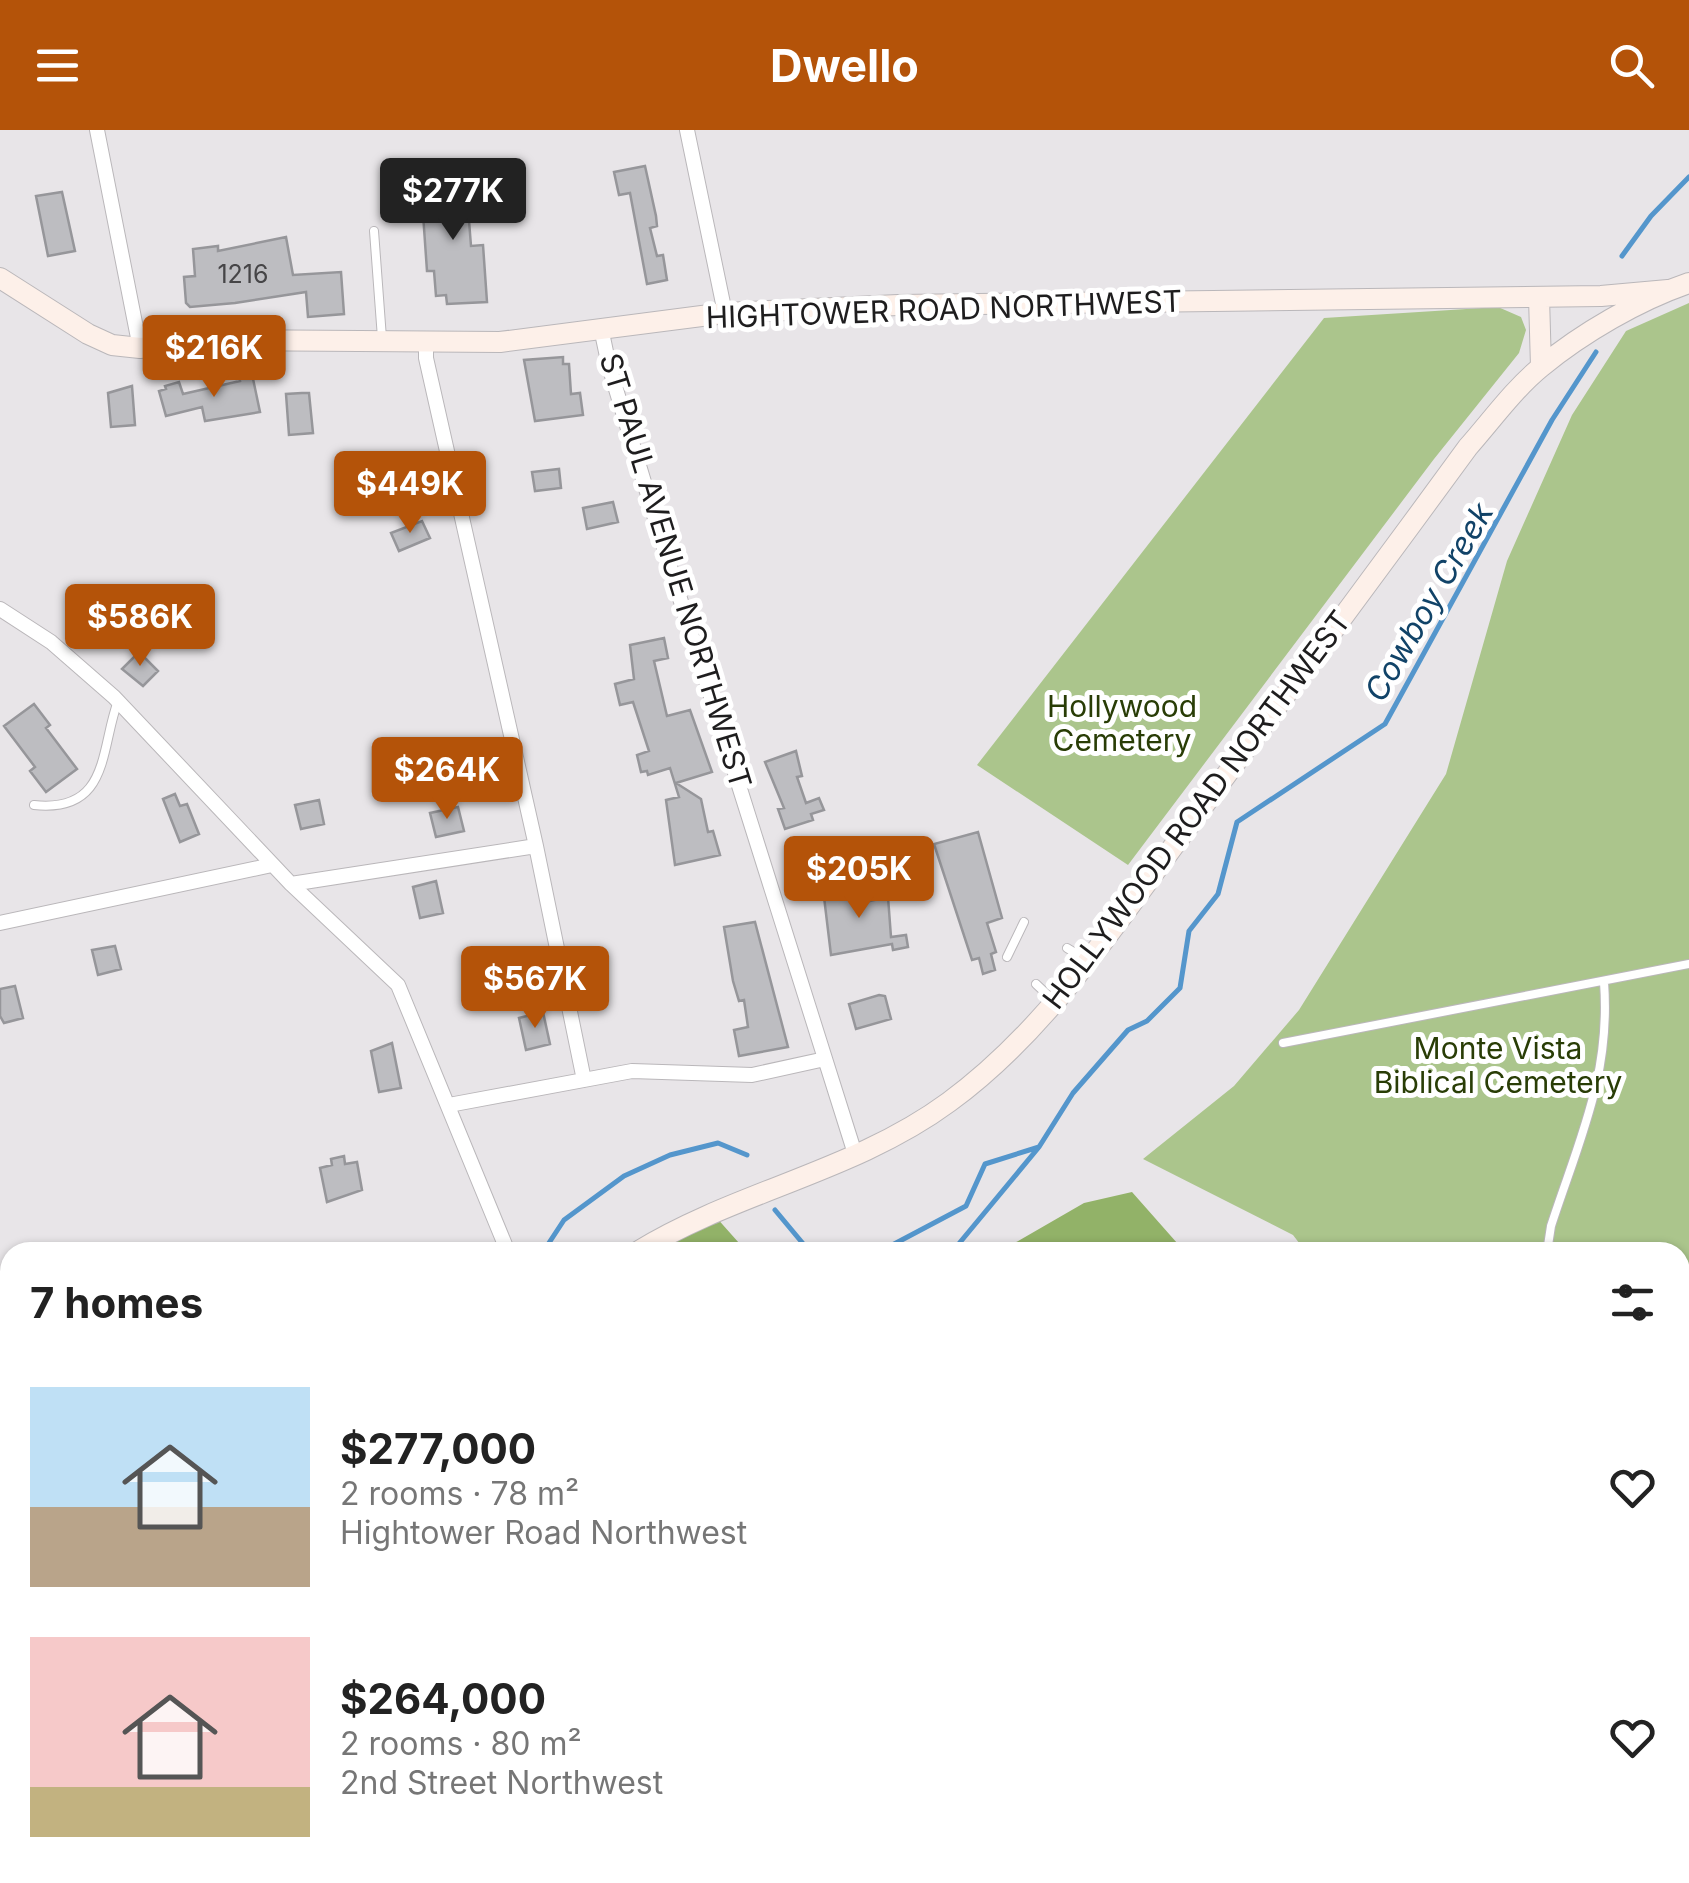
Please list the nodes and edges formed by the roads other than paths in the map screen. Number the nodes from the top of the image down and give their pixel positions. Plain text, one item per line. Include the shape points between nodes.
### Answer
1 (97, 130) edge
2 (687, 130) edge
3 (374, 231) dead end
4 (0, 278) edge
5 (1689, 283) edge
6 (1668, 290) junction
7 (1538, 297) junction
8 (725, 313) junction
9 (601, 328) junction
10 (382, 343) junction
11 (426, 344) junction
12 (140, 348) junction
13 (1541, 367) junction
14 (0, 609) edge
15 (118, 701) junction
16 (34, 804) dead end
17 (536, 846) junction
18 (272, 865) junction
19 (291, 884) junction
20 (0, 922) edge
21 (1024, 922) dead end
22 (1067, 948) dead end
23 (1007, 957) dead end
24 (1087, 960) junction
25 (1689, 964) edge
26 (1604, 982) junction
27 (1036, 984) dead end
28 (1054, 1001) junction
29 (1284, 1043) dead end
30 (825, 1059) junction
31 (584, 1080) junction
32 (449, 1105) junction
33 (856, 1158) junction
34 (504, 1242) edge
35 (656, 1242) edge
36 (1549, 1242) edge

1 - 12 street
2 - 8 street
3 - 10 lane
4 - 12 street, HIGHTOWER ROAD NORTHWEST via 88,334
5 - 6 street, HOLLYWOOD ROAD NORTHWEST
6 - 7 street, HIGHTOWER ROAD NORTHWEST
6 - 13 street, HOLLYWOOD ROAD NORTHWEST
7 - 8 street, HIGHTOWER ROAD NORTHWEST
7 - 13 street
8 - 9 street, HIGHTOWER ROAD NORTHWEST
9 - 11 street, HIGHTOWER ROAD NORTHWEST
9 - 30 street, ST PAUL AVENUE NORTHWEST
10 - 11 street, HIGHTOWER ROAD NORTHWEST
10 - 12 street, HIGHTOWER ROAD NORTHWEST via 230,340
11 - 17 street
13 - 24 street, HOLLYWOOD ROAD NORTHWEST via 1468,448
14 - 15 street via 51,642
15 - 16 lane via 95,782 53,807
15 - 18 street
17 - 19 street
17 - 31 street
18 - 19 street
18 - 20 street
19 - 32 street via 398,985
21 - 23 lane
22 - 24 lane
24 - 28 street, HOLLYWOOD ROAD NORTHWEST
25 - 26 lane
26 - 29 lane
26 - 36 lane via 1602,1072
27 - 28 lane
28 - 33 street, HOLLYWOOD ROAD NORTHWEST via 992,1069
30 - 31 street via 752,1075 632,1071
30 - 33 street, ST PAUL AVENUE NORTHWEST
31 - 32 street
32 - 34 street
33 - 35 street, HOLLYWOOD ROAD NORTHWEST via 712,1212

